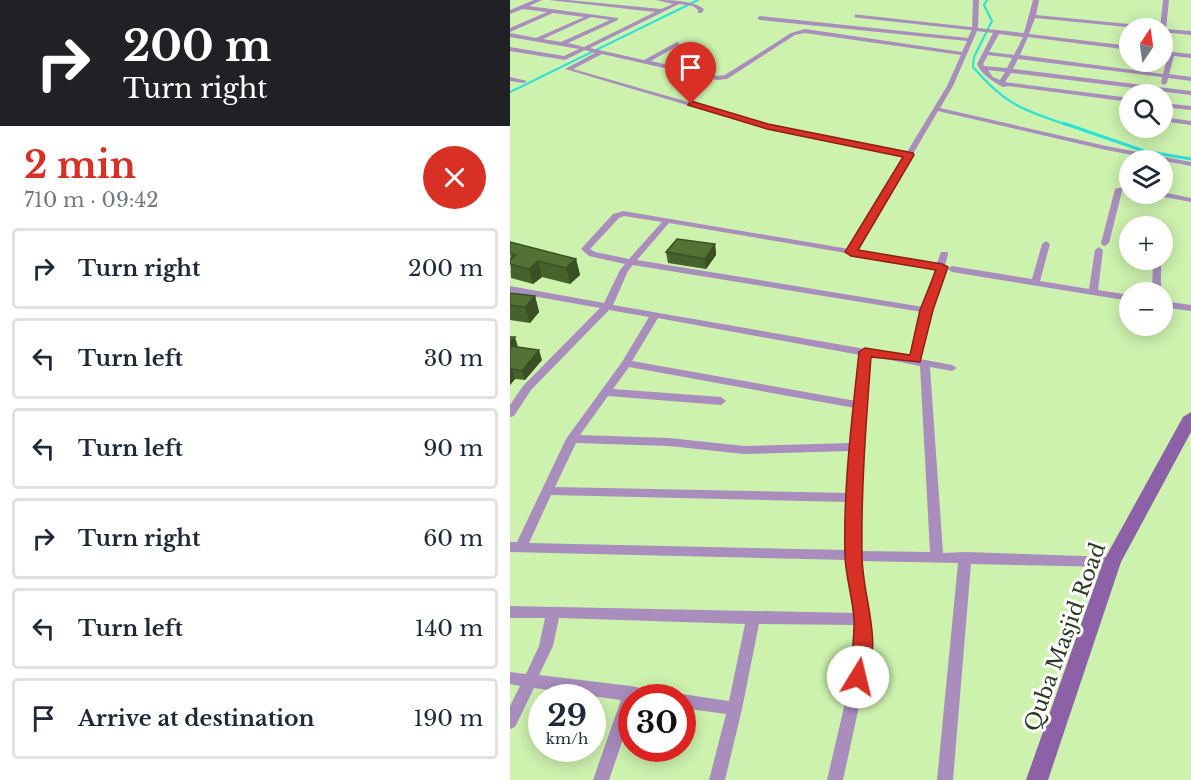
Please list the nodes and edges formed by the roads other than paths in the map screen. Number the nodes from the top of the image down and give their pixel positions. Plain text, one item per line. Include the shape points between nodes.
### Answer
1 (539, 0) edge
2 (552, 0) edge
3 (659, 0) edge
4 (976, 0) edge
5 (1036, 0) edge
6 (1166, 0) edge
7 (686, 3) junction
8 (522, 7) junction
9 (635, 9) junction
10 (553, 11) junction
11 (663, 11) junction
12 (510, 12) edge
13 (700, 12) dead end
14 (590, 16) junction
15 (856, 16) dead end
16 (1033, 16) junction
17 (760, 18) dead end
18 (1164, 18) edge
19 (616, 19) junction
20 (1119, 25) edge
21 (975, 29) junction
22 (990, 30) junction
23 (1173, 31) edge
24 (510, 33) edge
25 (1191, 33) edge
26 (1025, 35) junction
27 (536, 40) junction
28 (971, 40) junction
29 (561, 44) junction
30 (677, 44) dead end
31 (1119, 47) edge
32 (588, 49) junction
33 (510, 50) edge
34 (600, 52) junction
35 (986, 53) junction
36 (964, 54) junction
37 (1173, 54) edge
38 (1191, 56) edge
39 (1016, 57) junction
40 (645, 62) junction
41 (981, 67) junction
42 (1008, 71) junction
43 (1167, 72) edge
44 (1166, 76) junction
45 (510, 79) edge
46 (1191, 79) edge
47 (524, 81) dead end
48 (1001, 83) junction
49 (1164, 84) edge
50 (1119, 86) edge
51 (1010, 91) dead end
52 (1173, 92) edge
53 (1191, 93) edge
54 (1119, 99) edge
55 (1173, 106) edge
56 (1191, 108) edge
57 (937, 109) junction
58 (1173, 121) edge
59 (1191, 123) edge
60 (909, 155) junction
61 (1191, 164) edge
62 (1119, 189) edge
63 (1173, 196) edge
64 (1191, 200) edge
65 (667, 221) junction
66 (1046, 243) dead end
67 (851, 252) junction
68 (944, 254) dead end
69 (630, 262) junction
70 (947, 268) junction
71 (1035, 283) junction
72 (510, 289) edge
73 (1093, 292) junction
74 (1119, 296) edge
75 (608, 305) junction
76 (1173, 306) edge
77 (1191, 308) edge
78 (927, 310) junction
79 (656, 314) junction
80 (865, 352) junction
81 (920, 361) junction
82 (626, 363) junction
83 (952, 368) dead end
84 (605, 392) junction
85 (722, 401) dead end
86 (861, 406) junction
87 (510, 413) edge
88 (1191, 417) edge
89 (1186, 437) edge
90 (572, 439) junction
91 (857, 447) junction
92 (546, 491) junction
93 (856, 498) junction
94 (515, 548) edge
95 (937, 556) junction
96 (965, 557) junction
97 (853, 558) junction
98 (1112, 562) junction
99 (510, 612) edge
100 (553, 612) junction
101 (753, 619) junction
102 (863, 619) junction
103 (510, 678) edge
104 (531, 678) junction
105 (618, 691) edge
106 (696, 703) edge
107 (735, 709) junction
108 (510, 723) edge
109 (618, 731) edge
110 (601, 780) edge
111 (717, 780) edge
112 (836, 780) edge
113 (945, 780) edge
114 (1037, 780) edge

1 - 8 street
2 - 9 street
3 - 7 street
4 - 21 street
5 - 16 street
6 - 18 street
7 - 11 street
7 - 13 street via 699,7
8 - 10 street
8 - 12 street
9 - 11 street
9 - 19 street
10 - 14 street
10 - 24 street
11 - 32 street
14 - 19 street
14 - 27 street
15 - 21 lane
16 - 20 street
16 - 26 street
17 - 28 street
19 - 29 street
21 - 22 street
21 - 28 street
22 - 26 street
22 - 35 street
23 - 25 street
24 - 27 street
26 - 31 street
26 - 39 street
27 - 29 street
28 - 36 street
29 - 32 street
30 - 40 street
32 - 33 street via 563,59
32 - 34 street
34 - 40 street
34 - 60 street via 568,69 767,127
35 - 39 street
35 - 41 street
36 - 40 street via 805,32 793,34 724,77
36 - 57 street
37 - 38 street
39 - 42 street
39 - 44 street
41 - 42 street
41 - 48 street
42 - 48 street
42 - 50 street
43 - 44 street
44 - 46 street
44 - 49 street
45 - 47 street
48 - 51 street
48 - 54 street
52 - 53 street
55 - 56 street
57 - 60 street
57 - 61 street
58 - 59 street
60 - 67 street
62 - 73 street
63 - 64 street
65 - 67 street
65 - 69 street
65 - 69 street via 619,214 585,249
66 - 71 street
67 - 70 street
68 - 70 street
69 - 75 street
69 - 78 street
70 - 71 street
70 - 78 street
71 - 73 street
72 - 75 street
73 - 74 street
75 - 79 street
75 - 87 street via 527,388
76 - 77 street
78 - 81 street
79 - 80 street
79 - 82 street
80 - 81 street
80 - 86 street
81 - 83 street
81 - 95 street
82 - 84 street
82 - 86 street
84 - 85 street
84 - 90 street
86 - 91 street
88 - 89 street, Quba Masjid Road
89 - 98 street, Quba Masjid Road
90 - 91 street via 669,442 744,450
90 - 92 street
91 - 93 street
92 - 93 street
92 - 94 street
93 - 97 street
94 - 97 street
95 - 96 street
95 - 97 street
96 - 98 street
96 - 113 street
97 - 102 street
98 - 114 street, Quba Masjid Road
99 - 100 street
100 - 101 street
100 - 104 street via 546,645
101 - 102 street
101 - 107 street
102 - 112 street via 863,656
103 - 104 street
104 - 105 street
104 - 108 street
106 - 107 street
107 - 111 street
109 - 110 street

